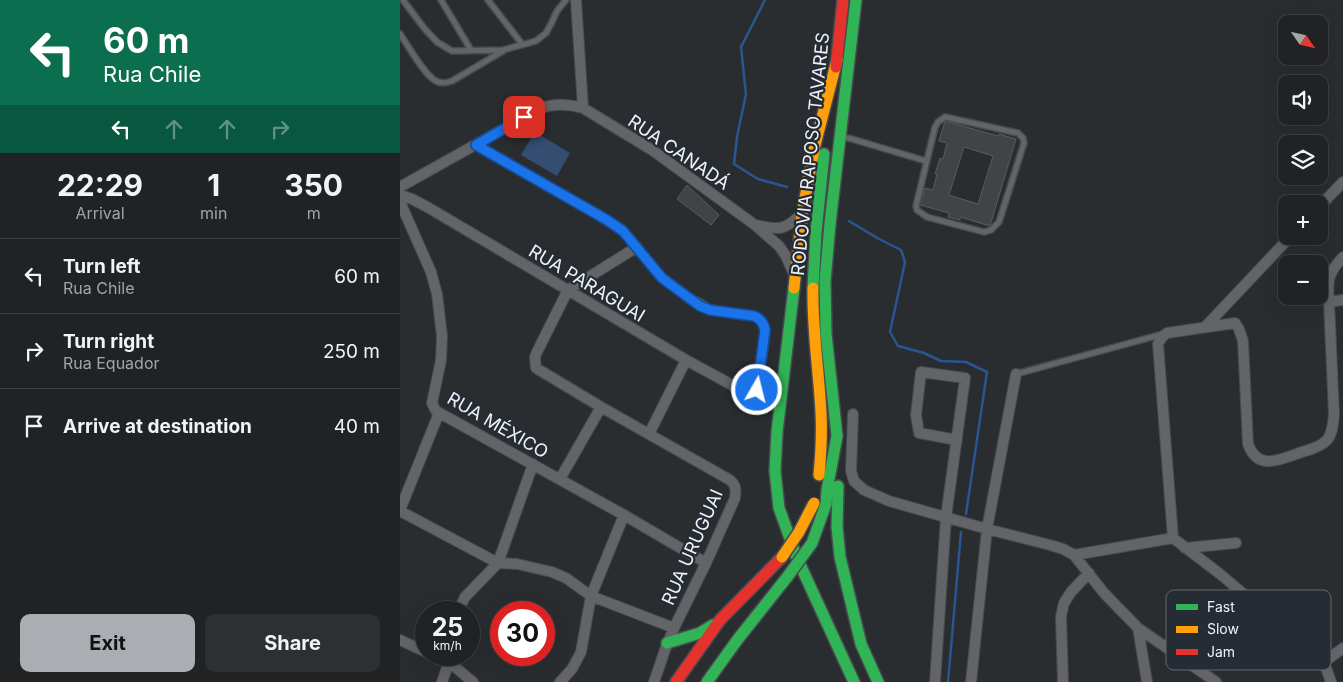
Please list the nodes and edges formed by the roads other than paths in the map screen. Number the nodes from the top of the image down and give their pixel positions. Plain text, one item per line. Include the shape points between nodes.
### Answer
1 (403, 0) edge
2 (441, 0) edge
3 (488, 0) edge
4 (574, 0) edge
5 (843, 0) edge
6 (856, 0) edge
7 (400, 34) edge
8 (522, 44) junction
9 (471, 50) junction
10 (503, 50) junction
11 (837, 60) junction
12 (583, 108) junction
13 (840, 137) junction
14 (476, 145) junction
15 (926, 161) junction
16 (1343, 182) edge
17 (400, 187) edge
18 (400, 195) edge
19 (1328, 198) edge
20 (400, 202) edge
21 (802, 214) junction
22 (755, 225) junction
23 (1283, 245) edge
24 (636, 247) junction
25 (1343, 257) edge
26 (795, 275) junction
27 (568, 290) junction
28 (1343, 300) edge
29 (1330, 302) junction
30 (1206, 327) junction
31 (1167, 333) junction
32 (686, 360) junction
33 (1016, 374) joint
34 (601, 407) junction
35 (440, 413) junction
36 (853, 414) dead end
37 (649, 434) junction
38 (836, 436) junction
39 (956, 440) junction
40 (532, 464) junction
41 (560, 479) junction
42 (400, 511) edge
43 (624, 515) junction
44 (946, 518) junction
45 (987, 529) junction
46 (1173, 538) junction
47 (1236, 543) dead end
48 (1185, 548) junction
49 (1074, 555) junction
50 (498, 563) junction
51 (706, 563) junction
52 (1089, 574) junction
53 (1239, 590) edge
54 (591, 596) junction
55 (463, 601) edge
56 (720, 620) junction
57 (674, 628) junction
58 (1138, 628) junction
59 (400, 640) edge
60 (667, 643) junction
61 (415, 647) edge
62 (1166, 647) edge
63 (1343, 648) edge
64 (1331, 657) edge
65 (448, 666) edge
66 (457, 666) edge
67 (1199, 670) edge
68 (1327, 670) edge
69 (442, 682) edge
70 (472, 682) edge
71 (560, 682) edge
72 (654, 682) edge
73 (676, 682) edge
74 (707, 682) edge
75 (854, 682) edge
76 (878, 682) edge
77 (935, 682) edge
78 (971, 682) edge
79 (1062, 682) edge
80 (1146, 682) edge
81 (1216, 682) edge
82 (1331, 682) edge

1 - 9 lane via 437,42 452,51
2 - 9 lane
3 - 8 lane
4 - 8 lane via 557,11 546,33 536,41
4 - 12 street
5 - 11 highway, RODOVIA RAPOSO TAVARES
6 - 13 highway, RODOVIA RAPOSO TAVARES
7 - 10 lane via 428,75 437,82 452,81
8 - 10 lane
9 - 10 lane
11 - 21 highway via 815,145
11 - 56 highway, RODOVIA RAPOSO TAVARES, bridge via 816,237 813,317 822,426 818,485 814,503 782,557
12 - 14 street via 549,105
12 - 22 street, RUA CANADÁ via 652,150
13 - 15 lane
13 - 38 highway, RODOVIA RAPOSO TAVARES via 825,281 826,334
14 - 17 street
14 - 24 street via 607,220 623,231
15 - 15 lane via 935,127 945,117 1018,133 1023,138 999,222 984,232 927,217 917,210
16 - 19 street
18 - 27 street, RUA PARAGUAI via 412,198
20 - 35 street, RUA MÉXICO via 431,272 437,294 441,360 432,403
21 - 22 street via 779,228
21 - 26 highway
22 - 26 street, RUA CANADÁ via 779,246
23 - 30 street
24 - 27 street
24 - 32 street, RUA PARAGUAI via 662,278 700,306 754,316 764,324 754,394 743,392
25 - 29 street via 1331,274 1328,286
26 - 75 highway via 777,432 775,471 779,508
27 - 32 street, RUA PARAGUAI
27 - 34 street, RUA URUGUAI via 537,352 536,368
28 - 29 street
29 - 30 street via 1333,428 1326,442 1272,462 1251,454 1248,444 1243,341 1239,329 1235,323
30 - 31 street
31 - 33 lane
31 - 46 street via 1158,344
32 - 37 street
33 - 45 street
34 - 37 street, RUA URUGUAI
34 - 41 street
35 - 40 street, RUA MÉXICO
35 - 42 street
36 - 44 street via 851,471 854,481 864,490 889,501
37 - 51 street, RUA URUGUAI via 730,480 735,486 735,498
38 - 74 highway, RODOVIA RAPOSO TAVARES, bridge via 826,504 812,543
38 - 76 highway via 840,557 861,644
39 - 39 street via 965,378 921,372 916,415 919,433
39 - 44 street
40 - 41 street, RUA MÉXICO
40 - 50 street
41 - 43 street, RUA MÉXICO
42 - 50 street
43 - 51 street, RUA MÉXICO
43 - 54 street
44 - 45 street
44 - 77 street
45 - 49 street via 1050,545
45 - 78 street
46 - 48 street
46 - 49 street
47 - 48 street
48 - 53 street
49 - 52 street
50 - 54 street via 552,572
50 - 55 street
51 - 57 street, RUA URUGUAI
52 - 58 street
52 - 79 street via 1064,604 1061,616
54 - 57 street
54 - 71 street via 581,652
56 - 60 highway via 700,633
56 - 73 highway, RODOVIA RAPOSO TAVARES
57 - 60 street, RUA URUGUAI
58 - 62 street
58 - 80 street
59 - 61 street
60 - 72 street, RUA URUGUAI
63 - 64 street
65 - 69 street
66 - 70 street
67 - 81 street
68 - 82 street

